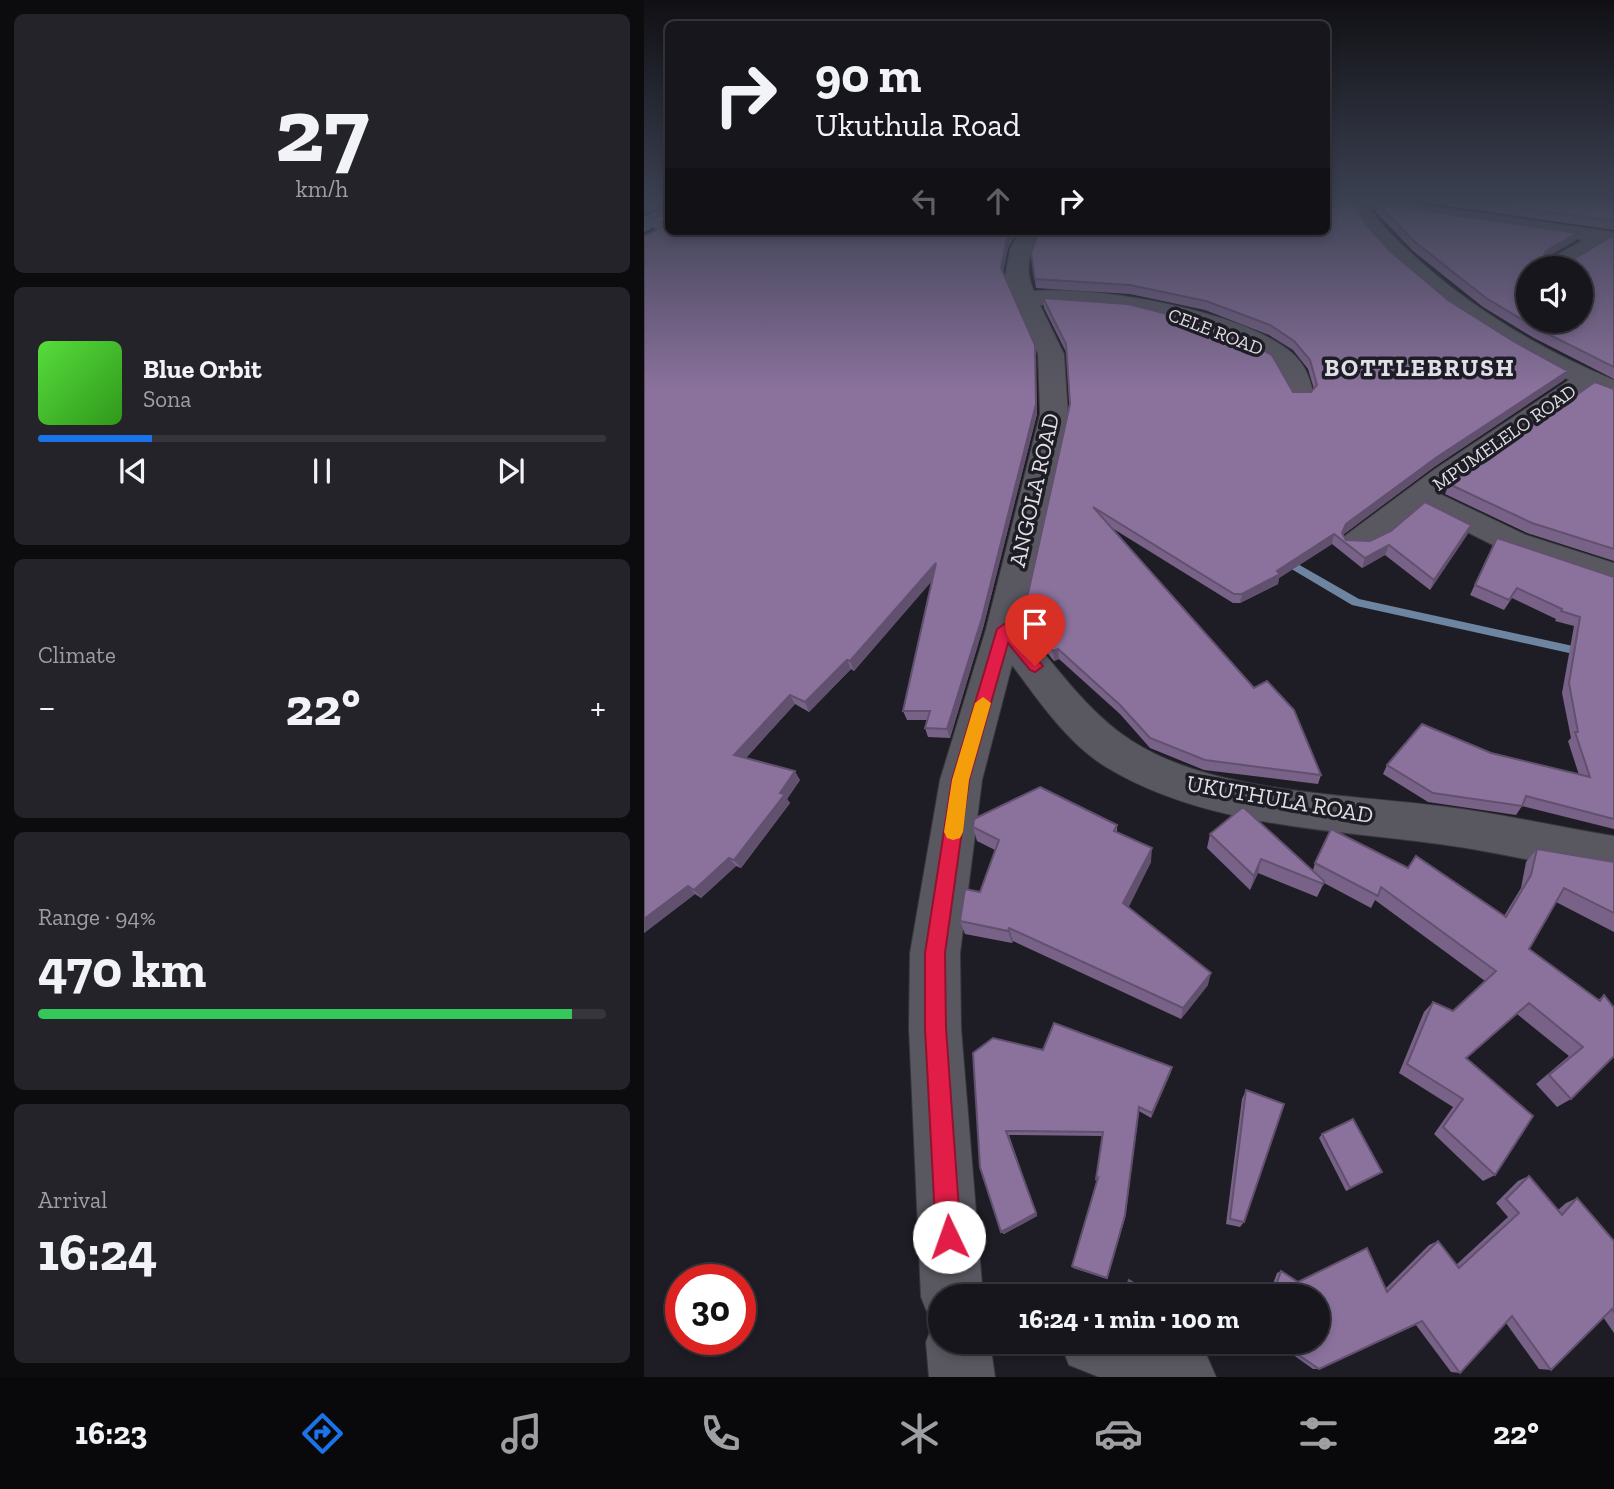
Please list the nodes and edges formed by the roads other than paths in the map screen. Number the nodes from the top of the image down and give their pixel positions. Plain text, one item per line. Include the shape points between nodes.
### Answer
1 (1018, 262) edge
2 (1407, 262) edge
3 (1026, 299) junction
4 (1587, 379) junction
5 (1614, 390) edge
6 (1300, 393) edge
7 (1421, 496) junction
8 (1358, 542) edge
9 (1614, 575) edge
10 (1004, 629) junction
11 (1614, 856) edge
12 (956, 1284) edge
13 (961, 1354) edge
14 (1123, 1354) edge
15 (962, 1377) edge
16 (1183, 1377) edge

1 - 3 street, ANGOLA ROAD via 1016,276
2 - 4 street via 1512,342
3 - 6 street, CELE ROAD via 1055,296 1121,301 1201,322 1283,359 1295,372
3 - 10 street, ANGOLA ROAD via 1051,354 1054,414
4 - 5 street
4 - 7 street, MPUMELELO ROAD
7 - 8 street, MPUMELELO ROAD
7 - 9 street, MPUMELELO ROAD via 1511,541
10 - 11 street, UKUTHULA ROAD via 1095,735 1161,777 1300,807 1450,826
10 - 12 street, ANGOLA ROAD via 961,780 935,953 936,1028
13 - 15 street, ANGOLA ROAD
14 - 16 street

